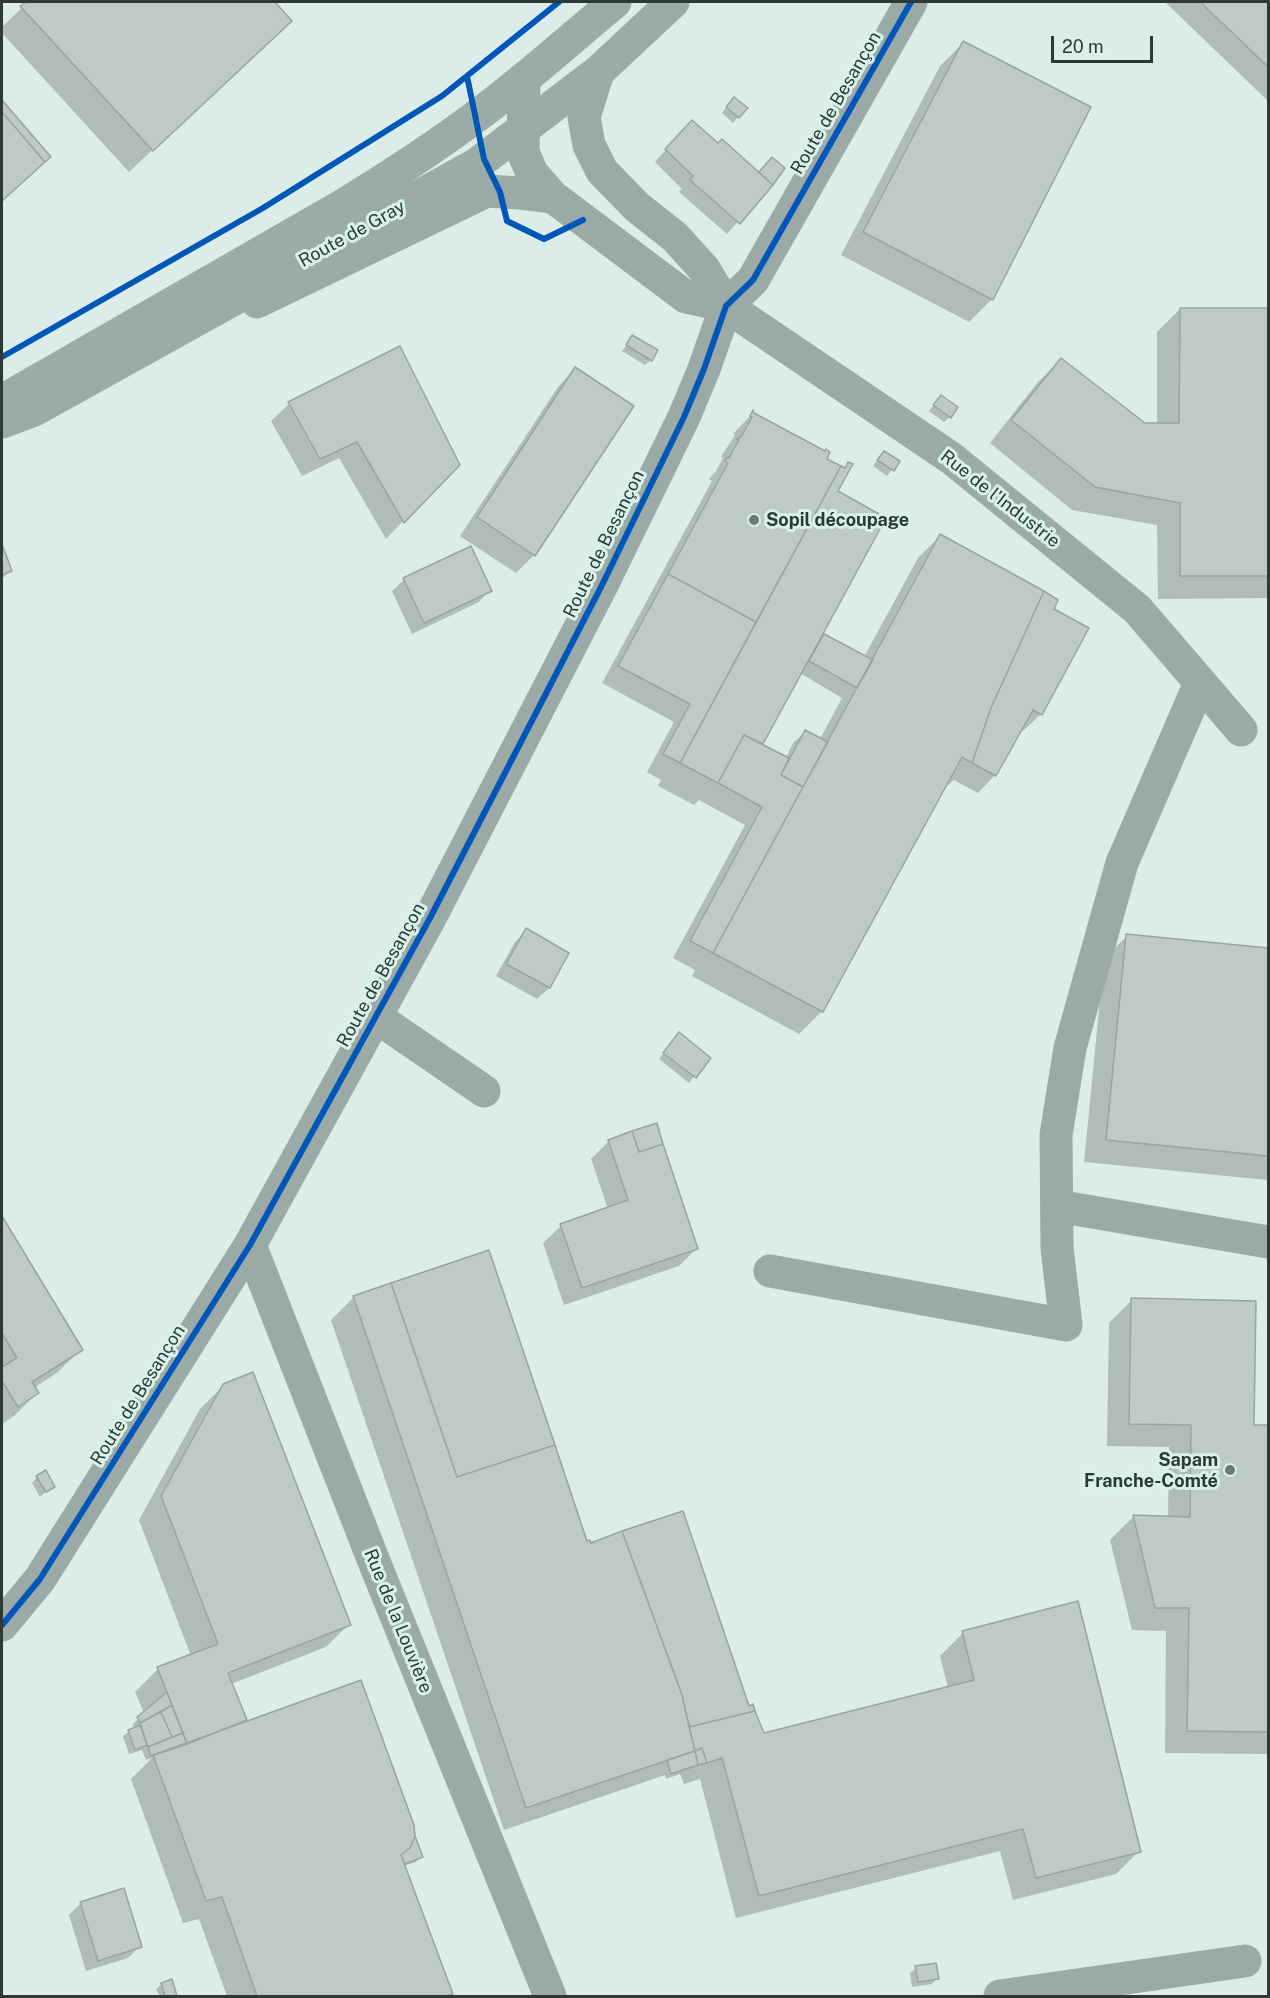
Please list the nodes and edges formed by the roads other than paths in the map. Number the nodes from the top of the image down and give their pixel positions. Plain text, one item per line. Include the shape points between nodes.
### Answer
1 (615, 2) edge
2 (674, 2) edge
3 (911, 2) edge
4 (598, 72) junction
5 (524, 80) junction
6 (523, 129) junction
7 (553, 197) junction
8 (726, 306) junction
9 (2, 401) edge
10 (34, 410) junction
11 (2, 423) edge
12 (1200, 683) junction
13 (1241, 730) dead end
14 (376, 1017) junction
15 (484, 1091) dead end
16 (1057, 1206) junction
17 (1269, 1242) edge
18 (250, 1245) junction
19 (770, 1270) dead end
20 (2, 1625) edge
21 (1245, 1961) dead end
22 (550, 1996) edge
23 (1000, 1996) edge

1 - 5 main road, Route de Gray
2 - 4 main road, Route de Gray
3 - 8 street, Route de Besançon via 753,280
4 - 6 main road, Route de Gray
4 - 8 street via 584,117 589,146 602,171 637,207 675,237 704,269
5 - 6 street
5 - 9 main road, Route de Gray via 462,127 340,207
6 - 7 street via 523,152 532,173
6 - 10 main road, Route de Gray via 477,164
7 - 8 street via 686,297
7 - 10 street via 487,191
8 - 12 street, Rue de l'Industrie via 951,458 1137,609
8 - 14 street, Route de Besançon via 684,417 606,576
10 - 11 main road, Route de Gray
12 - 13 street, Rue de l'Industrie
12 - 16 street via 1122,863 1070,1048 1056,1135
14 - 15 street
14 - 18 street, Route de Besançon
16 - 17 street
16 - 19 street via 1057,1248 1066,1325
18 - 20 street, Route de Besançon via 40,1579
18 - 22 street, Rue de la Louvière
21 - 23 street

